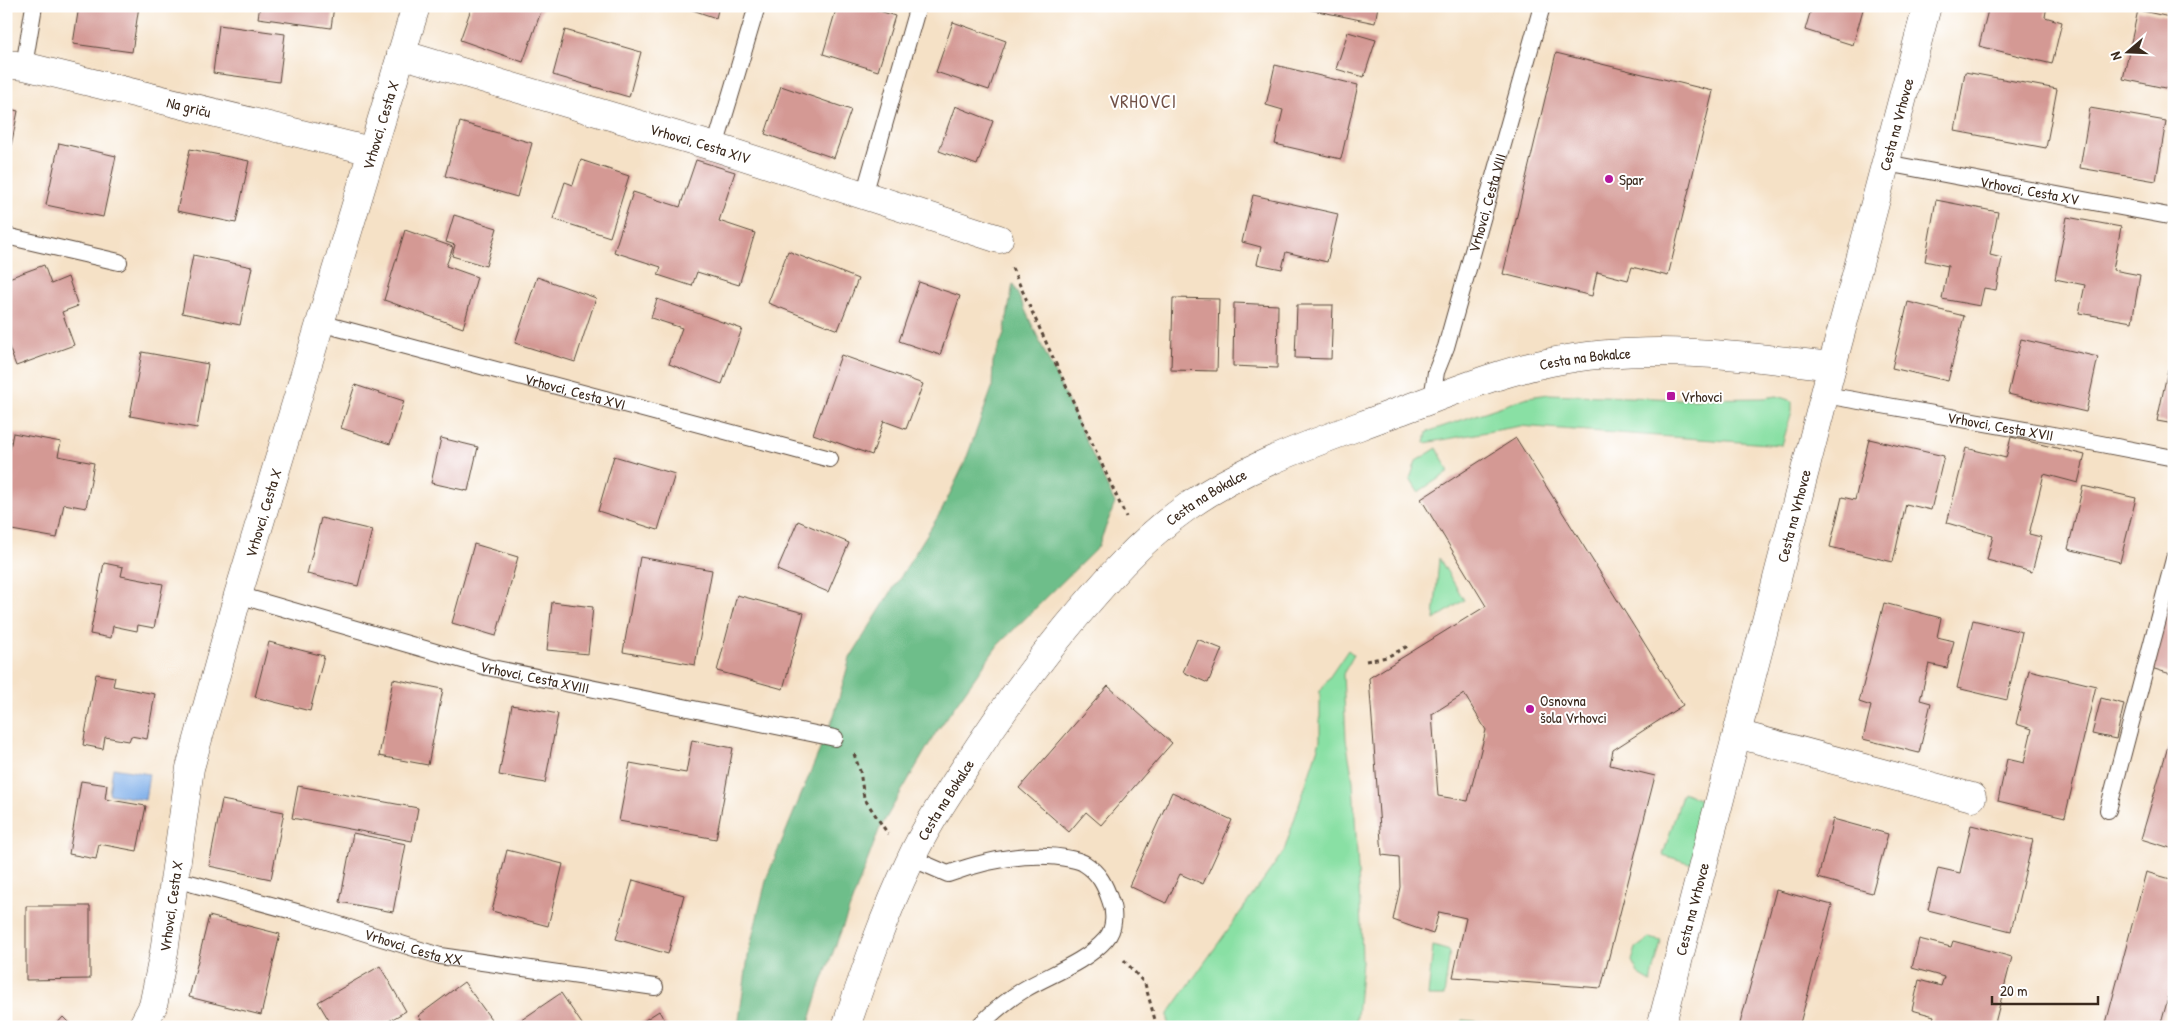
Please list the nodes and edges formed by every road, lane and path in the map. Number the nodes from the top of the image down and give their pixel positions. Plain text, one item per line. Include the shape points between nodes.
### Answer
1 (34, 6) edge
2 (416, 6) edge
3 (757, 6) edge
4 (918, 6) edge
5 (1542, 6) edge
6 (1927, 6) edge
7 (401, 54) junction
8 (15, 65) edge
9 (715, 147) junction
10 (371, 151) junction
11 (1886, 163) junction
12 (864, 195) junction
13 (2174, 217) edge
14 (6, 236) edge
15 (999, 239) joint
16 (119, 262) dead end
17 (320, 324) junction
18 (1832, 366) junction
19 (1825, 395) junction
20 (1432, 399) junction
21 (2174, 458) edge
22 (830, 459) dead end
23 (1140, 544) junction
24 (2174, 559) edge
25 (238, 595) junction
26 (1410, 645) dead end
27 (1366, 661) dead end
28 (1737, 734) junction
29 (835, 738) joint
30 (1972, 796) dead end
31 (2108, 810) dead end
32 (911, 858) junction
33 (175, 879) junction
34 (1107, 938) junction
35 (655, 987) dead end
36 (142, 1027) edge
37 (846, 1027) edge
38 (978, 1027) edge
39 (1157, 1027) edge
40 (1661, 1027) edge

1 - 8 lane
2 - 7 street, Vrhovci, Cesta X
3 - 9 lane
4 - 12 lane
5 - 20 lane, Vrhovci, Cesta VIII via 1449,338 1436,372
6 - 11 street, Cesta na Vrhovce
7 - 9 street, Vrhovci, Cesta XIV
7 - 10 street, Vrhovci, Cesta X
8 - 10 street, Na griču
9 - 12 street, Vrhovci, Cesta XIV
10 - 17 street, Vrhovci, Cesta X
11 - 13 lane, Vrhovci, Cesta XV
11 - 18 street, Cesta na Vrhovce
12 - 15 street, Vrhovci, Cesta XIV
14 - 16 lane
15 - 23 path via 1117,501
17 - 22 lane, Vrhovci, Cesta XVI
17 - 25 street, Vrhovci, Cesta X
18 - 19 street, Cesta na Vrhovce
18 - 20 street, Cesta na Bokalce via 1700,354 1625,354 1532,366
19 - 21 lane, Vrhovci, Cesta XVII
19 - 28 street, Cesta na Vrhovce
20 - 23 street, Cesta na Bokalce via 1303,446 1232,480 1187,507
23 - 32 street, Cesta na Bokalce via 1087,603 1005,706
24 - 31 lane
25 - 29 lane, Vrhovci, Cesta XVIII via 487,667
25 - 33 street, Vrhovci, Cesta X via 190,768
26 - 27 path via 1387,658
28 - 30 street
28 - 40 street, Cesta na Vrhovce
29 - 32 path via 853,751 864,798 884,831
32 - 34 lane via 948,874 979,864 1034,855 1084,862 1099,875 1113,907 1113,927
32 - 37 street, Cesta na Bokalce via 877,936
33 - 35 lane, Vrhovci, Cesta XX via 440,956
33 - 36 street, Vrhovci, Cesta X via 153,1006
34 - 38 lane via 1076,961 1023,991
34 - 39 path via 1146,984

